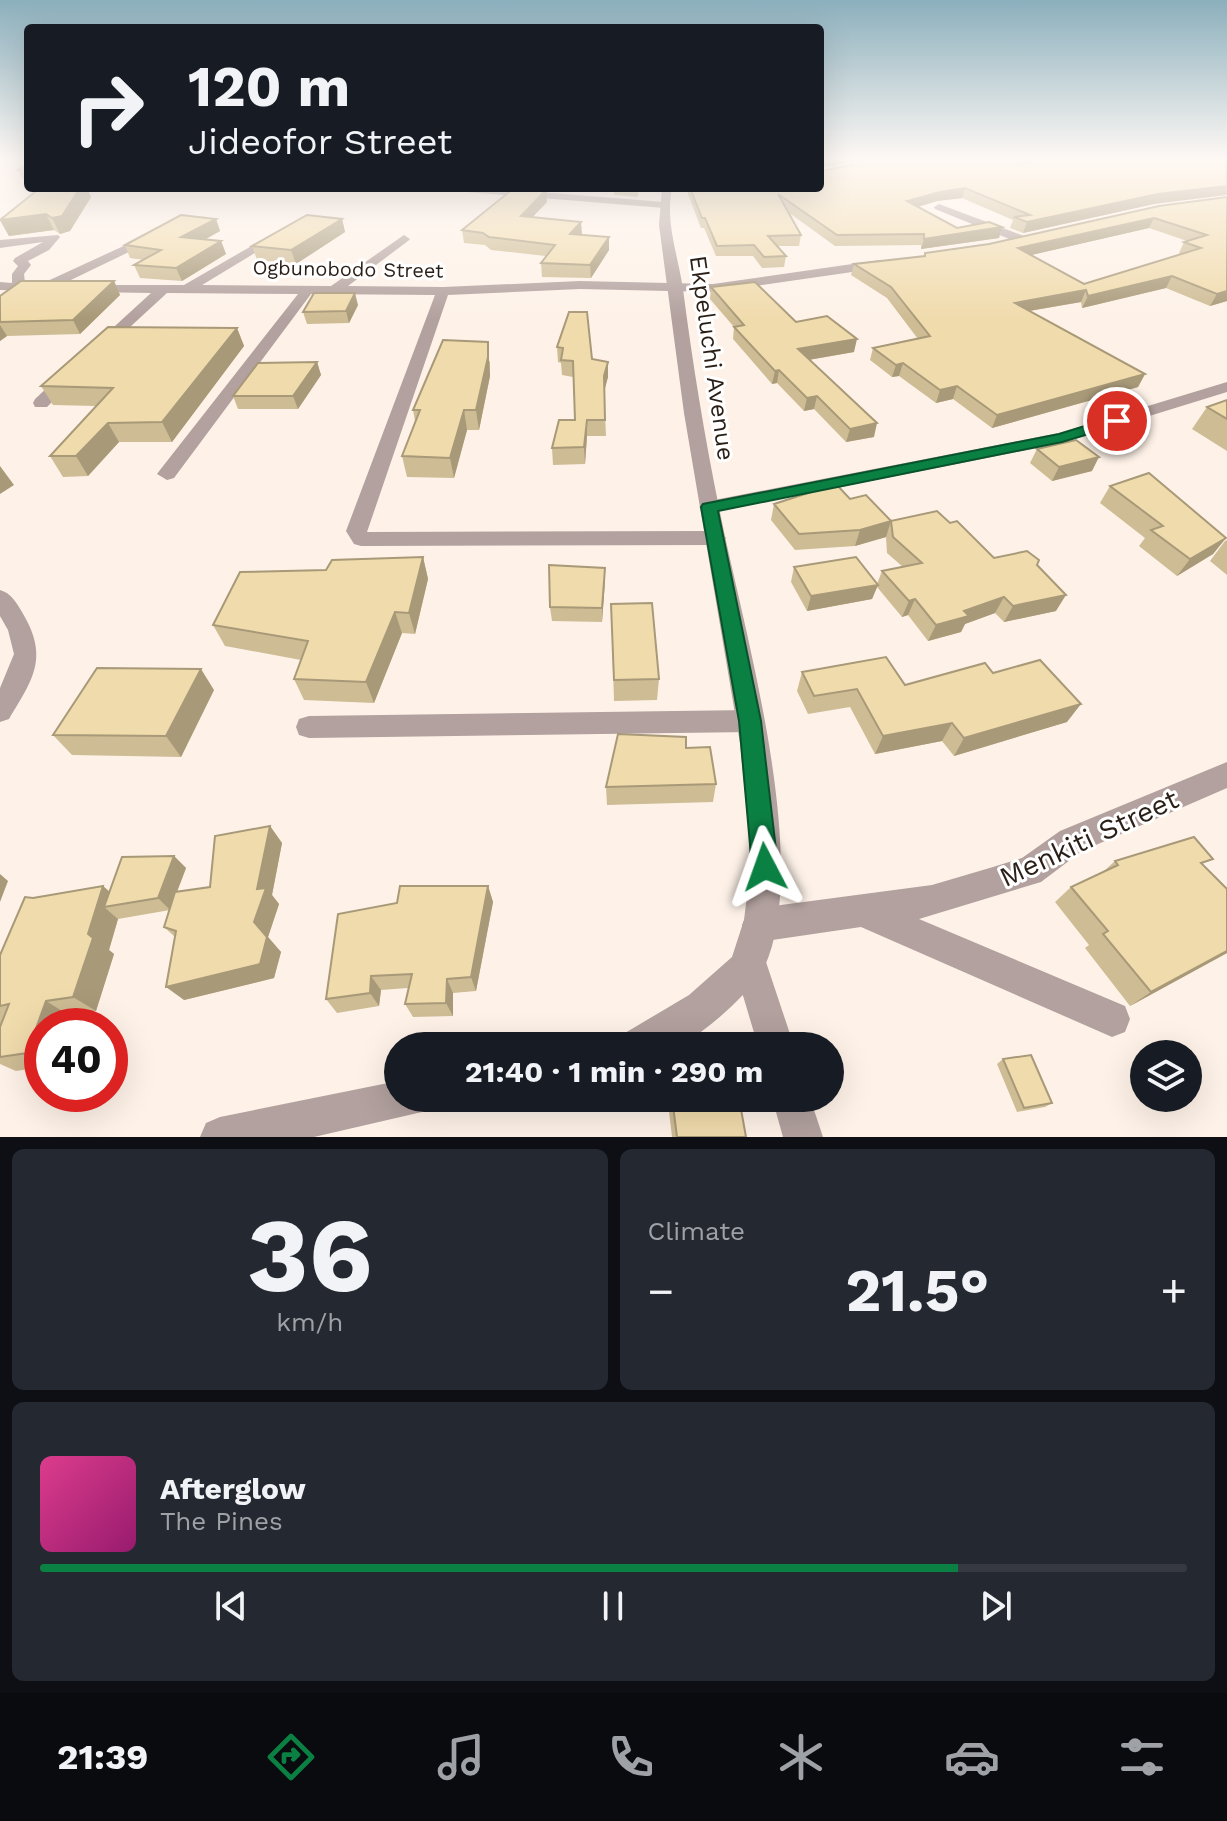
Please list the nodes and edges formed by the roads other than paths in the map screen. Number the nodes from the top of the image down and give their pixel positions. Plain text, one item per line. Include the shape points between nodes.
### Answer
1 (667, 213) edge
2 (954, 213) edge
3 (164, 232) edge
4 (1038, 236) edge
5 (274, 237) edge
6 (404, 239) dead end
7 (1023, 240) junction
8 (0, 244) edge
9 (998, 245) edge
10 (897, 261) edge
11 (0, 286) edge
12 (676, 286) junction
13 (19, 288) junction
14 (43, 288) junction
15 (164, 288) junction
16 (188, 288) junction
17 (309, 288) junction
18 (336, 289) junction
19 (443, 291) junction
20 (0, 301) edge
21 (1227, 387) edge
22 (41, 403) edge
23 (167, 474) dead end
24 (709, 507) junction
25 (715, 538) junction
26 (0, 598) edge
27 (8, 685) edge
28 (0, 711) edge
29 (750, 721) junction
30 (309, 727) dead end
31 (1227, 775) edge
32 (863, 911) junction
33 (759, 925) junction
34 (750, 962) junction
35 (1112, 1019) dead end
36 (663, 1032) edge
37 (772, 1032) edge
38 (384, 1103) edge
39 (795, 1112) edge
40 (220, 1137) edge
41 (803, 1137) edge

1 - 12 street, Ekpeluchi Avenue
2 - 7 street
3 - 14 street
4 - 7 street
5 - 16 street
6 - 18 street
7 - 9 street
8 - 13 street via 54,237 19,261 25,265 18,274
10 - 12 street, Ogbunobodo Street via 713,288
11 - 13 street, Ogbunobodo Street
12 - 19 street, Ogbunobodo Street
12 - 24 street, Ekpeluchi Avenue
13 - 14 street, Ogbunobodo Street
13 - 20 street
14 - 15 street, Ogbunobodo Street
15 - 16 street, Ogbunobodo Street
15 - 22 street
16 - 17 street, Ogbunobodo Street
17 - 18 street, Ogbunobodo Street
17 - 23 street
18 - 19 street, Ogbunobodo Street
19 - 25 street via 356,531 361,539
21 - 24 street via 1062,438
24 - 25 street, Ekpeluchi Avenue
25 - 29 street, Ekpeluchi Avenue
26 - 27 street via 21,628 27,653 23,675
27 - 28 street
29 - 30 street
29 - 33 street, Ekpeluchi Avenue via 764,842 766,892
31 - 32 street, Menkiti Street via 1071,841 1030,871 932,901
32 - 33 street, Menkiti Street
32 - 35 street
33 - 34 street, Ekpeluchi Avenue
34 - 36 street via 701,1011
34 - 37 street
38 - 40 street
39 - 41 street

